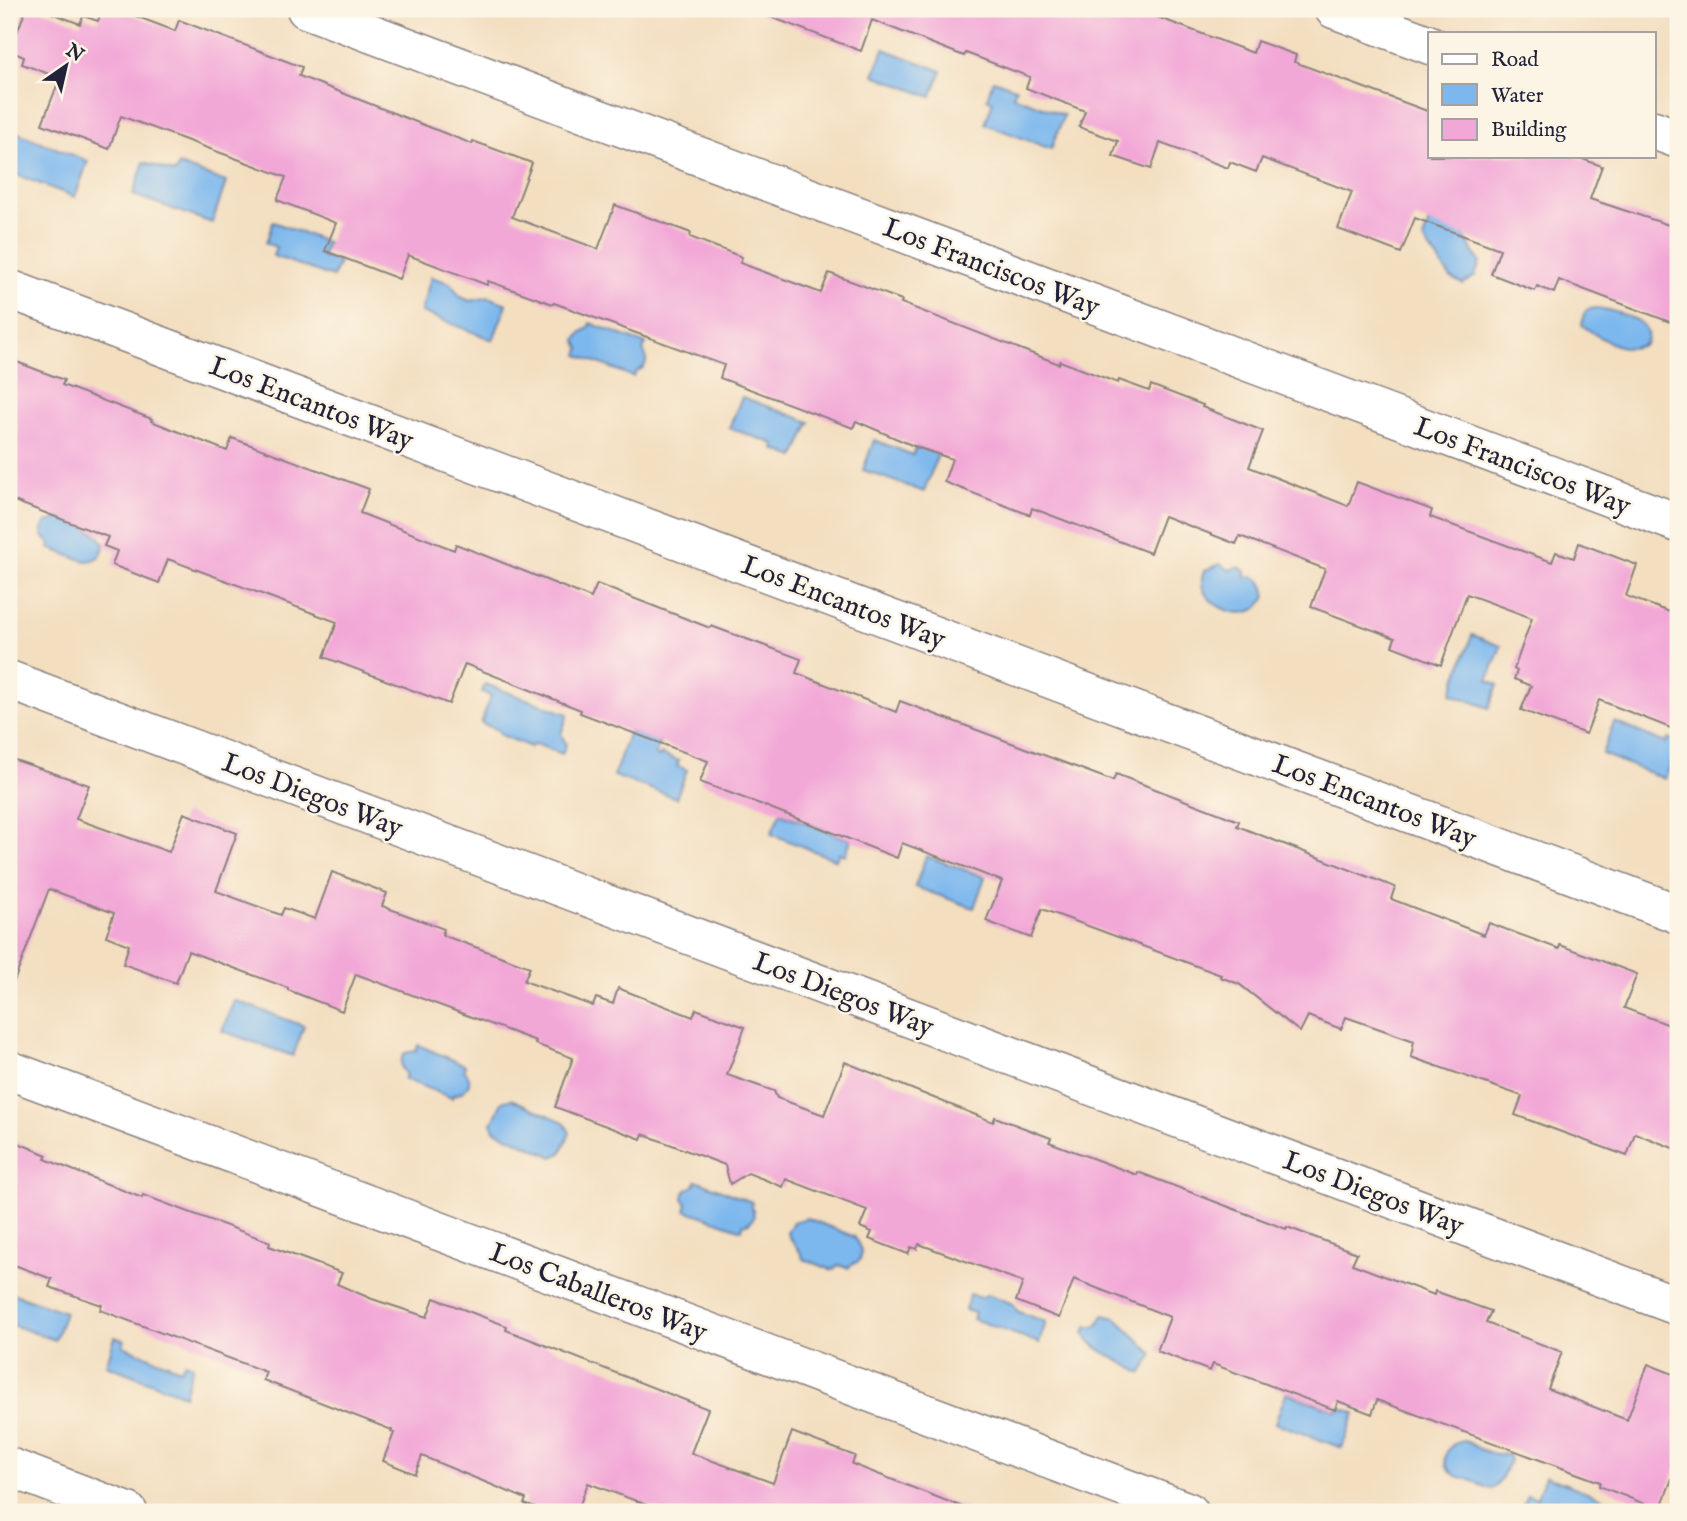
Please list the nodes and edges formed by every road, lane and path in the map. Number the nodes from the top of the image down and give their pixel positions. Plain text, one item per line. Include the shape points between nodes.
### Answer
1 (306, 9) edge
2 (1334, 9) edge
3 (1428, 44) edge
4 (1656, 131) edge
5 (1678, 139) edge
6 (9, 289) edge
7 (1678, 523) edge
8 (9, 680) edge
9 (1678, 914) edge
10 (9, 1070) edge
11 (1678, 1306) edge
12 (9, 1467) edge
13 (128, 1512) edge
14 (1189, 1512) edge

1 - 7 street, Los Franciscos Way
2 - 3 street
4 - 5 street
6 - 9 street, Los Encantos Way
8 - 11 street, Los Diegos Way
10 - 14 street, Los Caballeros Way
12 - 13 street

